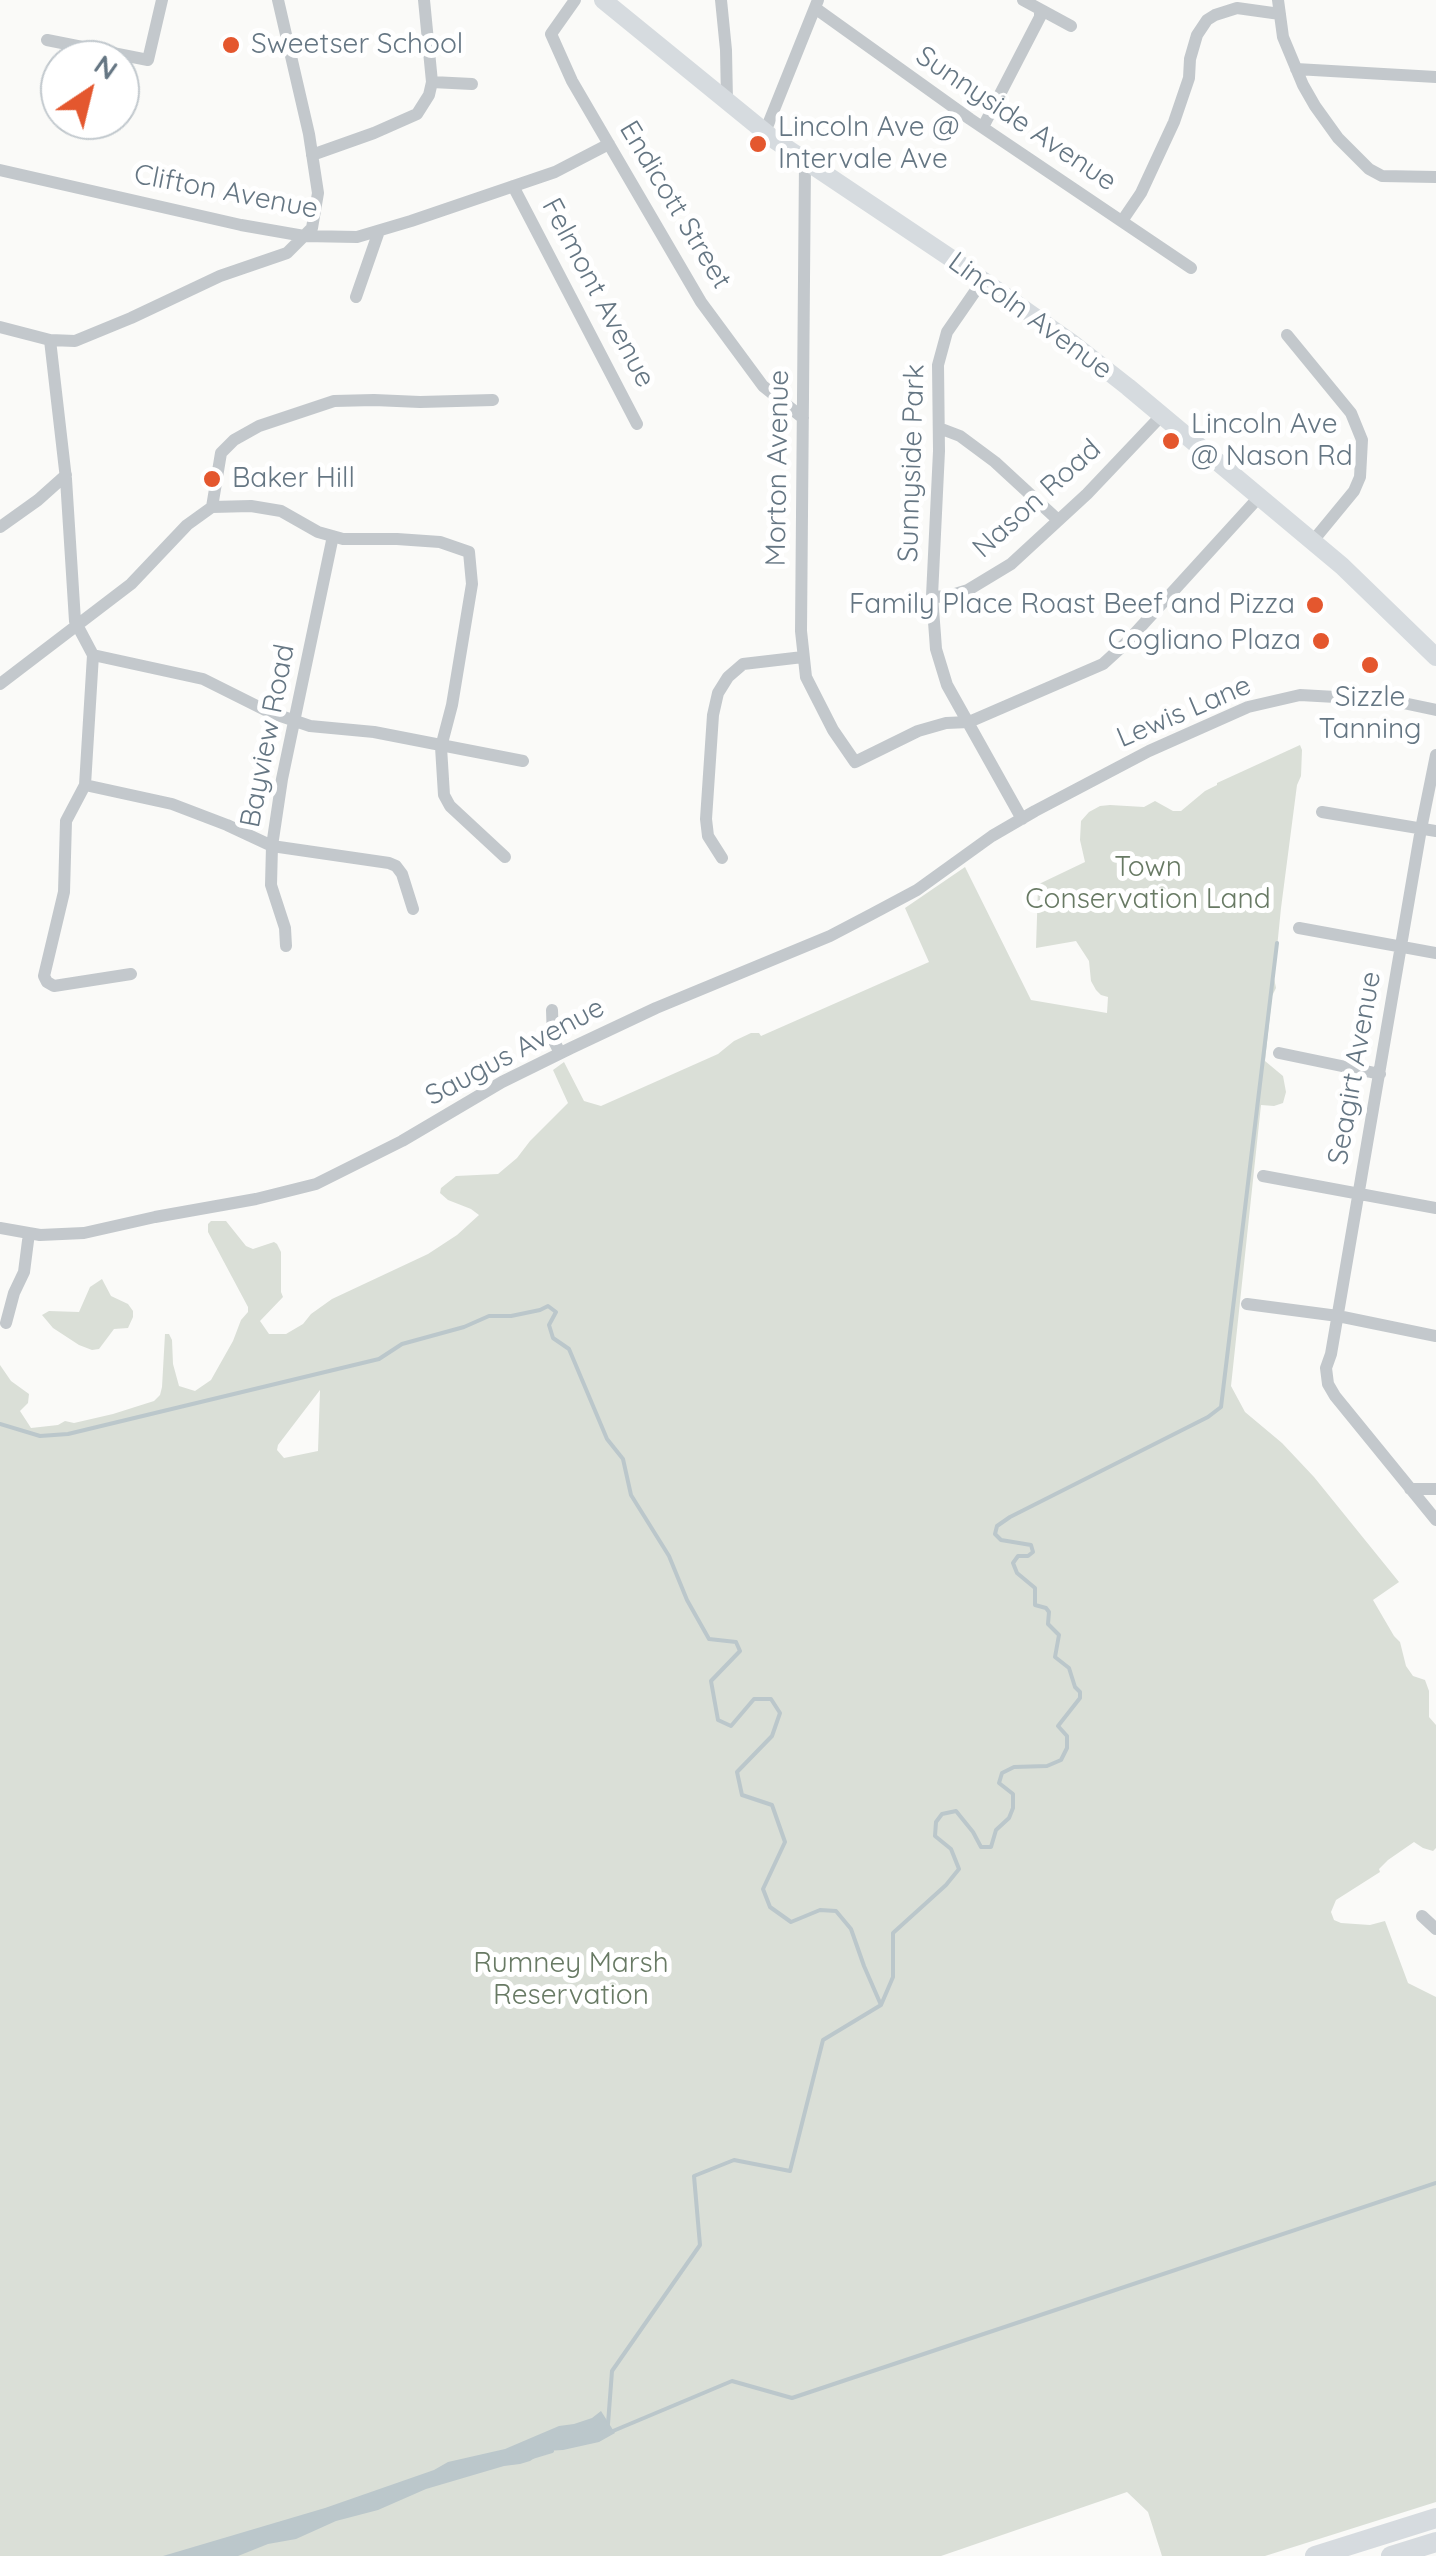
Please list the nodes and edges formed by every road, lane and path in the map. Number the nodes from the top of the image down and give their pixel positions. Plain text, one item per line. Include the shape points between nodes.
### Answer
1 (162, 0) edge
2 (278, 0) edge
3 (424, 0) edge
4 (575, 0) edge
5 (721, 0) edge
6 (1023, 0) edge
7 (610, 2) edge
8 (816, 4) edge
9 (1279, 7) edge
10 (1040, 11) junction
11 (1071, 26) dead end
12 (140, 58) edge
13 (1296, 69) junction
14 (1436, 78) edge
15 (432, 82) junction
16 (472, 84) dead end
17 (727, 101) junction
18 (983, 127) junction
19 (765, 132) junction
20 (609, 144) junction
21 (312, 155) junction
22 (806, 162) junction
23 (0, 170) edge
24 (1436, 177) edge
25 (514, 186) junction
26 (1122, 220) junction
27 (378, 230) junction
28 (304, 236) junction
29 (1192, 268) dead end
30 (983, 280) junction
31 (356, 297) dead end
32 (0, 328) edge
33 (1287, 335) dead end
34 (50, 340) junction
35 (492, 400) dead end
36 (1162, 415) junction
37 (804, 418) junction
38 (638, 424) dead end
39 (939, 428) junction
40 (66, 475) junction
41 (1260, 496) junction
42 (212, 507) junction
43 (1058, 520) junction
44 (0, 526) edge
45 (334, 536) junction
46 (1312, 542) junction
47 (932, 596) junction
48 (77, 624) junction
49 (93, 654) junction
50 (804, 657) junction
51 (1436, 657) edge
52 (0, 684) edge
53 (1436, 710) edge
54 (295, 721) junction
55 (969, 722) junction
56 (441, 747) junction
57 (1436, 755) edge
58 (523, 761) dead end
59 (85, 785) junction
60 (1322, 812) dead end
61 (1022, 819) junction
62 (1421, 829) junction
63 (1436, 831) edge
64 (272, 846) junction
65 (505, 857) dead end
66 (722, 858) dead end
67 (412, 909) dead end
68 (1299, 928) dead end
69 (286, 946) dead end
70 (1401, 946) junction
71 (1436, 952) edge
72 (131, 974) dead end
73 (552, 1010) dead end
74 (560, 1053) junction
75 (1278, 1053) dead end
76 (1380, 1074) junction
77 (1263, 1176) dead end
78 (1359, 1193) junction
79 (1436, 1208) edge
80 (0, 1228) edge
81 (29, 1233) junction
82 (1247, 1304) dead end
83 (1338, 1316) junction
84 (6, 1323) dead end
85 (1436, 1336) edge
86 (1410, 1489) junction
87 (1436, 1489) edge
88 (1436, 1520) edge
89 (1422, 1916) dead end
90 (1436, 1929) edge
91 (1436, 2518) edge
92 (1436, 2542) edge
93 (1315, 2556) edge
94 (1391, 2556) edge

1 - 12 street via 148,60
2 - 21 street
3 - 15 street
4 - 20 street, Endicott Street via 551,34
5 - 17 street
6 - 10 street
7 - 17 main road, Lincoln Avenue
8 - 18 street, Sunnyside Avenue
8 - 19 street
9 - 13 street
9 - 26 street via 1237,8 1207,20 1174,122
10 - 11 street
10 - 18 street
13 - 14 street
13 - 24 street via 1338,138 1369,169 1382,176
15 - 16 street
15 - 21 street via 417,114
17 - 19 main road, Lincoln Avenue
18 - 26 street, Sunnyside Avenue
19 - 22 main road, Lincoln Avenue
20 - 25 street, Clifton Avenue
20 - 37 street, Endicott Street via 702,302 763,386
21 - 28 street via 318,193 312,228
22 - 30 main road, Lincoln Avenue
22 - 37 street, Morton Avenue
23 - 28 street, Clifton Avenue
25 - 27 street, Clifton Avenue
25 - 38 street, Felmont Avenue
26 - 29 street, Sunnyside Avenue
27 - 28 street, Clifton Avenue via 357,237
27 - 31 street
28 - 34 street via 287,253 131,318 74,341
30 - 36 main road, Lincoln Avenue
30 - 39 street, Sunnyside Park via 942,348
32 - 34 street
33 - 46 street via 1351,413 1362,440 1354,491
34 - 40 street
35 - 42 street via 334,401 258,426 221,453
36 - 41 main road, Lincoln Avenue
36 - 43 street, Nason Road
37 - 50 street, Morton Avenue
39 - 43 street via 995,462
39 - 47 street, Sunnyside Park
40 - 44 street
40 - 48 street
41 - 46 main road, Lincoln Avenue
41 - 55 street via 1103,664
42 - 45 street via 281,511
42 - 48 street via 131,584
43 - 47 street, Nason Road via 1011,564 968,590
45 - 54 street, Bayview Road
45 - 56 street via 440,542 469,552 472,584
46 - 51 main road, Lincoln Avenue
47 - 55 street, Sunnyside Park via 936,649
48 - 49 street
48 - 52 street
49 - 54 street via 203,679
49 - 59 street
50 - 55 street, Morton Avenue via 806,677 855,762 918,730
50 - 66 street via 743,664 718,693 706,812 708,836
53 - 61 street, Lewis Lane via 1300,694 1248,707
54 - 56 street
54 - 64 street, Bayview Road
55 - 61 street, Sunnyside Park
56 - 58 street
56 - 65 street via 450,806
57 - 62 street, Seagirt Avenue
59 - 64 street via 172,804
59 - 72 street via 66,821 64,892 44,976 54,986
60 - 62 street
61 - 74 street, Saugus Avenue via 917,890 830,936
62 - 63 street
62 - 70 street, Seagirt Avenue
64 - 67 street via 396,866
64 - 69 street, Bayview Road via 271,884
68 - 70 street
70 - 71 street
70 - 76 street, Seagirt Avenue
73 - 74 street via 552,1039
74 - 81 street, Saugus Avenue via 316,1184 84,1234
75 - 76 street
76 - 78 street, Seagirt Avenue
77 - 78 street
78 - 79 street
78 - 83 street, Seagirt Avenue
80 - 81 street, Saugus Avenue
81 - 84 street
82 - 83 street
83 - 85 street
83 - 86 street, Seagirt Avenue via 1326,1368 1331,1390
86 - 87 street
86 - 88 street
89 - 90 street
91 - 93 main road
92 - 94 main road

